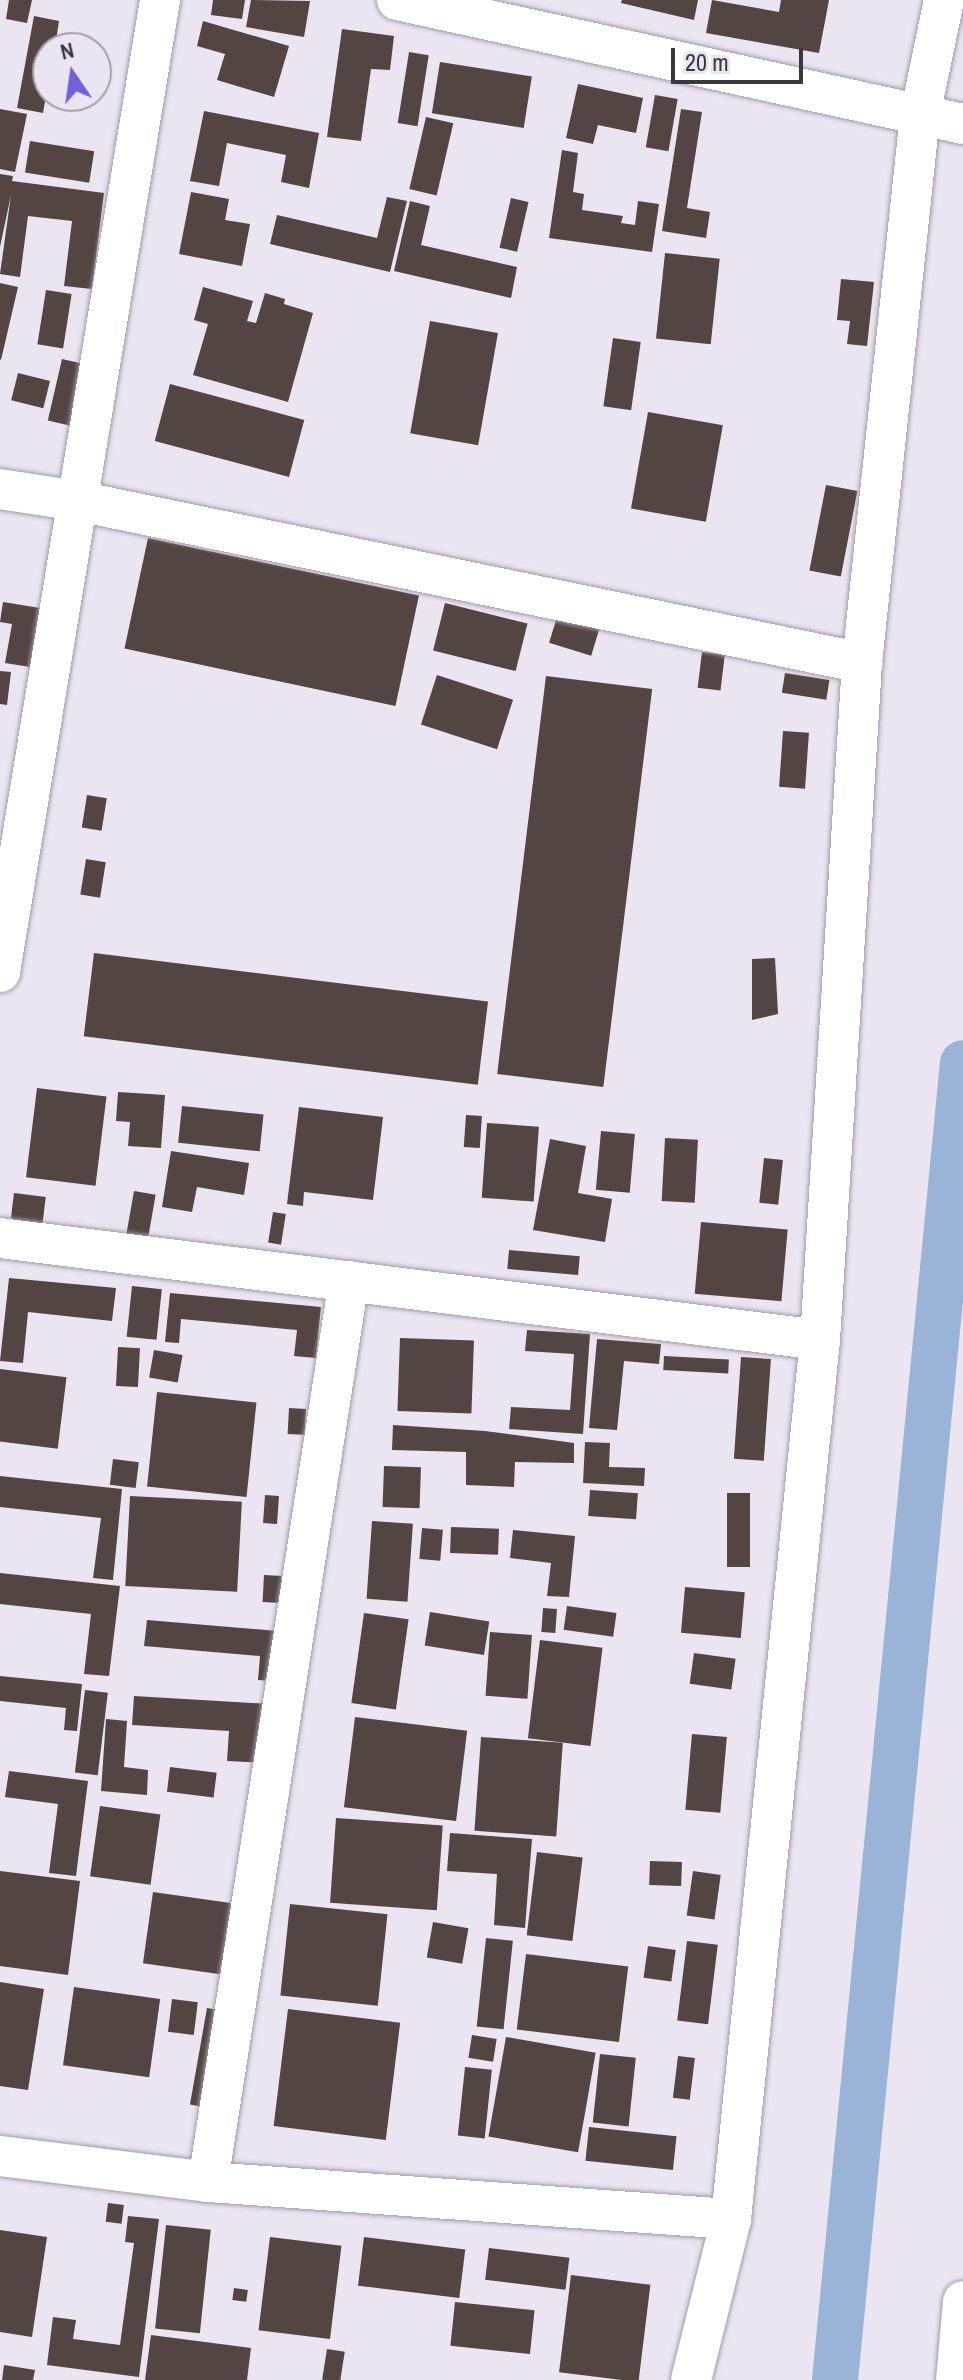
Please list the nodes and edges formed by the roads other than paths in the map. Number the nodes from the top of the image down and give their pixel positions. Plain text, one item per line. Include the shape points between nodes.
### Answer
1 (160, 0) edge
2 (397, 0) edge
3 (944, 0) edge
4 (920, 115) junction
5 (963, 124) edge
6 (0, 489) edge
7 (78, 501) junction
8 (862, 663) junction
9 (5, 916) edge
10 (0, 972) edge
11 (0, 1238) edge
12 (349, 1281) junction
13 (820, 1340) junction
14 (0, 2156) edge
15 (208, 2182) junction
16 (731, 2219) junction
17 (963, 2301) edge
18 (691, 2380) edge
19 (956, 2380) edge

1 - 7 street
2 - 4 street
3 - 4 street
4 - 5 street
4 - 8 street
6 - 7 street
7 - 8 street
7 - 9 street
8 - 13 street
9 - 10 street
11 - 12 street
12 - 13 street
12 - 15 street
13 - 16 street
14 - 15 street
15 - 16 street
16 - 18 street
17 - 19 street

